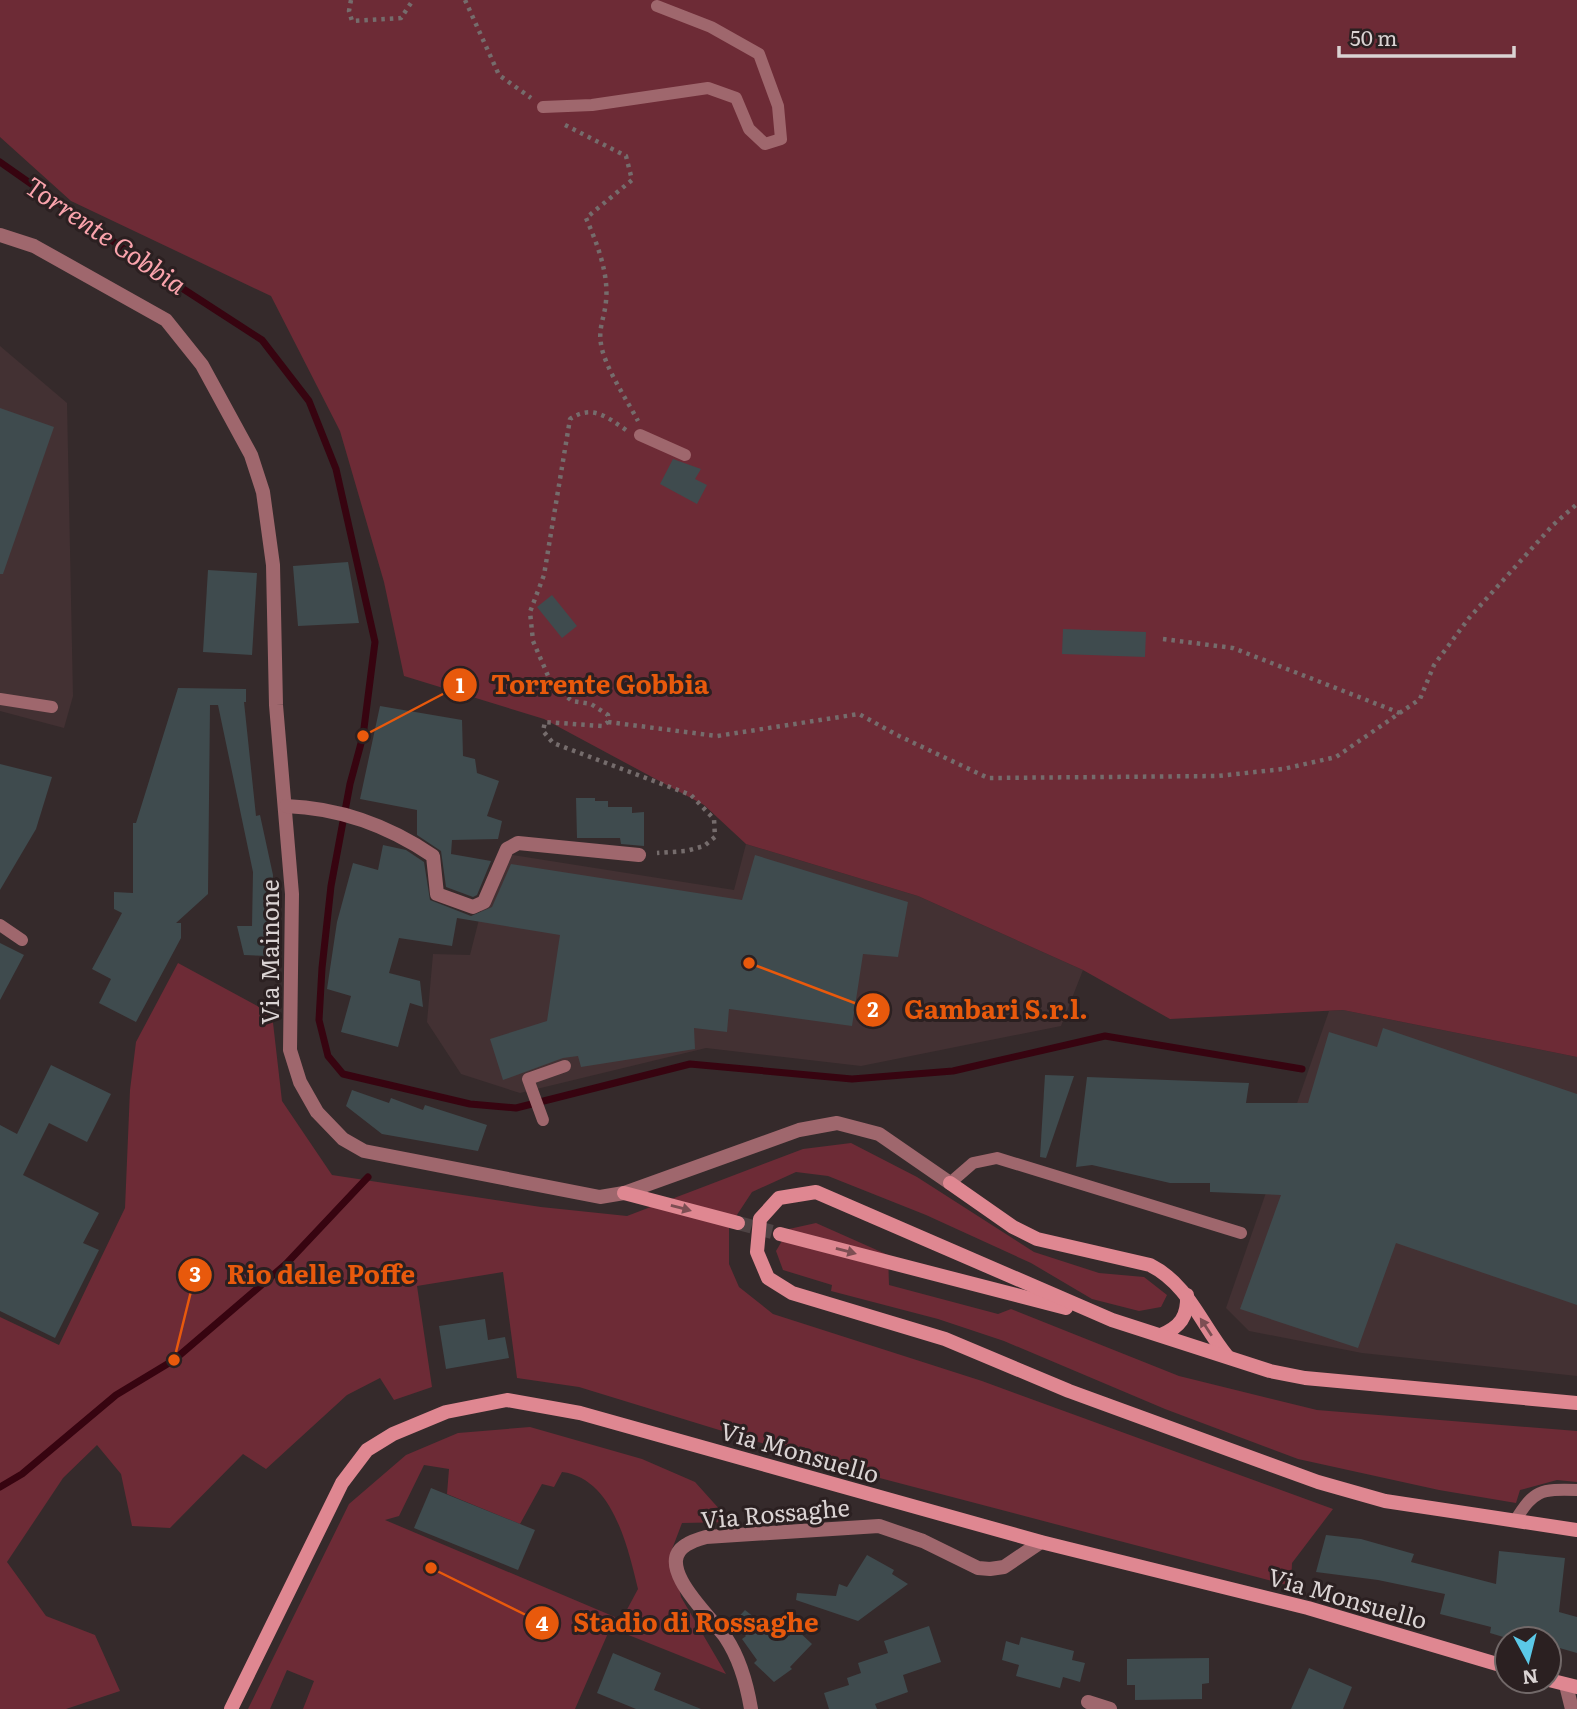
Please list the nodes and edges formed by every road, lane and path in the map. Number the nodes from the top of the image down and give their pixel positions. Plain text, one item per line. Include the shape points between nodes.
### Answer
1 (351, 0) edge
2 (413, 0) edge
3 (465, 0) edge
4 (657, 6) dead end
5 (543, 107) junction
6 (0, 235) edge
7 (640, 435) junction
8 (685, 455) dead end
9 (1577, 504) edge
10 (1163, 639) dead end
11 (0, 699) edge
12 (52, 707) dead end
13 (1401, 713) junction
14 (608, 722) junction
15 (286, 806) junction
16 (639, 855) joint
17 (0, 925) edge
18 (22, 940) dead end
19 (565, 1066) dead end
20 (542, 1120) dead end
21 (950, 1183) junction
22 (624, 1194) junction
23 (738, 1223) tunnel mouth
24 (1241, 1233) dead end
25 (780, 1234) tunnel mouth
26 (1187, 1295) junction
27 (1119, 1322) junction
28 (1161, 1335) junction
29 (1228, 1357) junction
30 (1577, 1403) edge
31 (1577, 1490) edge
32 (1515, 1521) junction
33 (1577, 1530) edge
34 (1041, 1542) junction
35 (1493, 1663) edge
36 (1572, 1686) edge
37 (1088, 1702) dead end
38 (231, 1709) edge
39 (751, 1709) edge
40 (1110, 1709) edge
41 (1572, 1709) edge

1 - 2 path via 352,21 365,23 401,18
3 - 5 path via 499,75
4 - 5 lane via 711,27 759,54 778,106 781,139 765,144 749,130 736,98 708,88 592,105
5 - 7 path via 543,115 626,156 632,180 586,218 605,279 601,345 641,426
6 - 15 street, Via Mainone via 34,246 166,320 202,365 236,425 262,492 273,565 276,705
7 - 8 lane
7 - 14 path via 595,411 582,411 570,419 544,575 530,612 533,642 552,685 572,701 591,704 608,715
9 - 13 path via 1469,618 1434,665 1420,699
10 - 13 path via 1233,648
11 - 12 lane
13 - 14 path via 1336,757 1217,776 1117,778 988,778 859,714 717,736
14 - 16 path via 602,726 545,722 542,731 552,743 691,795 714,819 715,837 704,846
15 - 16 street via 317,807 359,818 411,841 433,856 437,894 473,907 485,902 507,849 517,842
15 - 22 street, Via Mainone via 292,894 290,1050 307,1096 327,1124 342,1139 365,1151 579,1195
17 - 18 lane
19 - 20 lane via 528,1079
21 - 22 street, Via Mainone via 879,1134 836,1123 799,1130
21 - 24 lane via 973,1163 997,1158
21 - 26 main road via 1037,1239 1150,1265
22 -> 23 main road
25 -> 27 main road
26 - 28 main road via 1184,1318
29 -> 26 main road
27 - 28 main road
27 - 32 main road via 816,1192 779,1198 760,1219 757,1252 768,1278 792,1293 945,1339 1069,1391 1318,1482 1385,1501
28 - 29 main road
29 - 30 main road via 1305,1378
31 - 32 lane via 1548,1489 1530,1497
32 - 33 main road
34 - 35 main road, Via Monsuello via 1308,1608
34 - 38 main road, Via Monsuello via 580,1413 507,1400 446,1412 367,1450 342,1483
34 - 39 street, Via Rossaghe via 1004,1567 990,1569 879,1526 706,1537 683,1546 676,1559 678,1577 727,1639 747,1685
36 - 41 street
37 - 40 street

